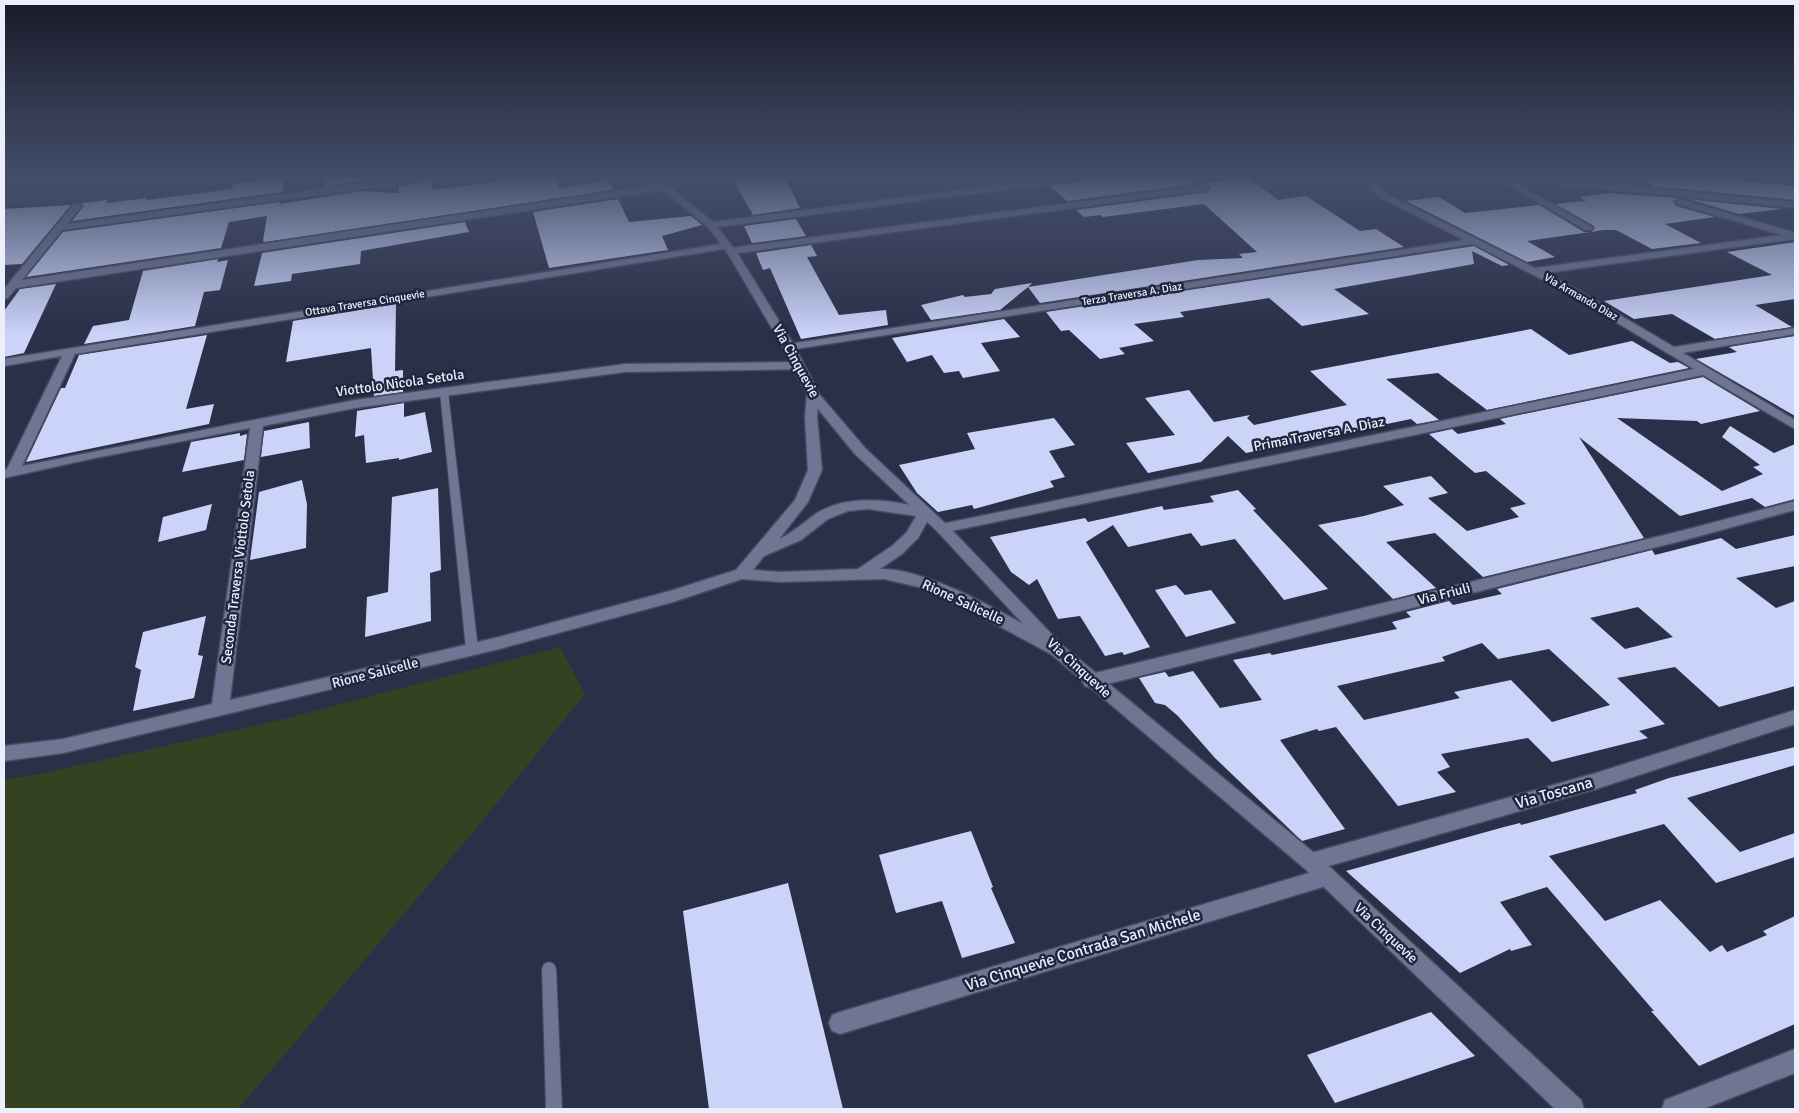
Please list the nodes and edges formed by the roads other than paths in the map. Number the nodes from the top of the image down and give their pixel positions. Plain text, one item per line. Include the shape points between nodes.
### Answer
1 (57, 230) edge
2 (378, 230) edge
3 (715, 230) edge
4 (872, 230) edge
5 (1453, 230) edge
6 (1775, 230) edge
7 (1476, 241) junction
8 (729, 248) junction
9 (1536, 270) junction
10 (13, 285) junction
11 (4, 296) edge
12 (1795, 331) edge
13 (789, 347) junction
14 (1673, 351) junction
15 (70, 352) junction
16 (4, 362) edge
17 (798, 366) junction
18 (1704, 371) junction
19 (444, 392) junction
20 (813, 395) junction
21 (257, 423) junction
22 (1795, 425) edge
23 (8, 473) edge
24 (1795, 505) edge
25 (926, 513) junction
26 (942, 528) junction
27 (760, 552) junction
28 (741, 574) junction
29 (862, 574) junction
30 (472, 649) junction
31 (1057, 650) junction
32 (1092, 681) junction
33 (220, 710) junction
34 (1795, 717) edge
35 (4, 754) edge
36 (1311, 862) junction
37 (1326, 876) junction
38 (550, 969) dead end
39 (840, 1023) dead end
40 (1795, 1061) edge
41 (554, 1109) edge
42 (1572, 1109) edge
43 (1674, 1109) edge

1 - 10 street
2 - 10 street
3 - 8 street, Via Cinquevie
4 - 8 street, Ottava Traversa Cinquevie
5 - 7 street, Via Armando Diaz
6 - 9 street via 1795,236
7 - 9 street, Via Armando Diaz
7 - 13 street, Terza Traversa A. Diaz
8 - 13 street, Via Cinquevie
8 - 15 street, Ottava Traversa Cinquevie
9 - 14 street, Via Armando Diaz
10 - 11 street
12 - 14 street
13 - 17 street, Via Cinquevie
14 - 18 street, Via Armando Diaz
15 - 16 street, Ottava Traversa Cinquevie
15 - 23 street, Viottolo Nicola Setola
17 - 19 street, Viottolo Nicola Setola via 625,368
17 - 20 street, Via Cinquevie
18 - 22 street, Via Armando Diaz
18 - 26 street, Prima Traversa A. Diaz
19 - 21 street, Viottolo Nicola Setola via 355,404
19 - 30 lane
20 - 25 street, Via Cinquevie via 860,451
20 - 27 street via 811,417 815,470 801,502
21 - 23 street, Viottolo Nicola Setola
21 - 33 street, Seconda Traversa Viottolo Setola
24 - 32 street, Via Friuli
25 - 26 street, Via Cinquevie
25 - 27 street via 876,505 846,507 823,516 796,537
25 - 29 street via 913,535
26 - 31 street, Via Cinquevie
27 - 28 street
28 - 29 street, Rione Salicelle via 781,577
28 - 30 street, Rione Salicelle via 673,596
29 - 31 street, Rione Salicelle via 884,574 923,582
30 - 33 street, Rione Salicelle
31 - 32 street, Via Cinquevie
32 - 36 street, Via Cinquevie
33 - 35 street, Rione Salicelle via 63,746
34 - 36 street, Via Toscana via 1596,781
36 - 37 street, Via Cinquevie
37 - 39 street, Via Cinquevie Contrada San Michele
37 - 42 street, Via Cinquevie
38 - 41 lane
40 - 43 street

